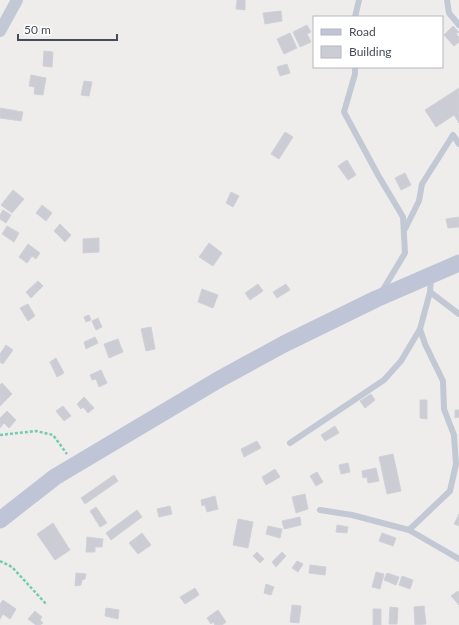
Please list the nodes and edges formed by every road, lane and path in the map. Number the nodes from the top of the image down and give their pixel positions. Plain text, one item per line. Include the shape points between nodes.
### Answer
1 (16, 0) edge
2 (359, 0) edge
3 (447, 0) edge
4 (355, 16) edge
5 (459, 25) edge
6 (0, 31) edge
7 (355, 68) edge
8 (459, 144) edge
9 (404, 231) junction
10 (459, 263) edge
11 (431, 275) junction
12 (430, 292) junction
13 (376, 299) junction
14 (459, 314) edge
15 (420, 329) junction
16 (0, 435) edge
17 (290, 444) dead end
18 (76, 465) junction
19 (320, 510) dead end
20 (0, 520) edge
21 (409, 530) junction
22 (459, 559) edge
23 (0, 561) edge
24 (47, 605) dead end

1 - 6 street
2 - 4 lane
3 - 5 lane via 449,13
7 - 9 lane via 344,112 403,217
8 - 9 lane via 453,135 422,184 419,201
9 - 13 lane via 405,253
10 - 11 main road
11 - 12 lane
11 - 13 main road
12 - 14 lane
12 - 15 lane
13 - 18 main road via 218,380
15 - 17 lane via 401,361 384,380
15 - 21 lane via 443,381 444,409 454,435 456,464 450,491
16 - 18 path via 36,431 53,435
18 - 20 main road via 55,477
19 - 21 lane via 352,515
21 - 22 lane
23 - 24 path via 12,567

